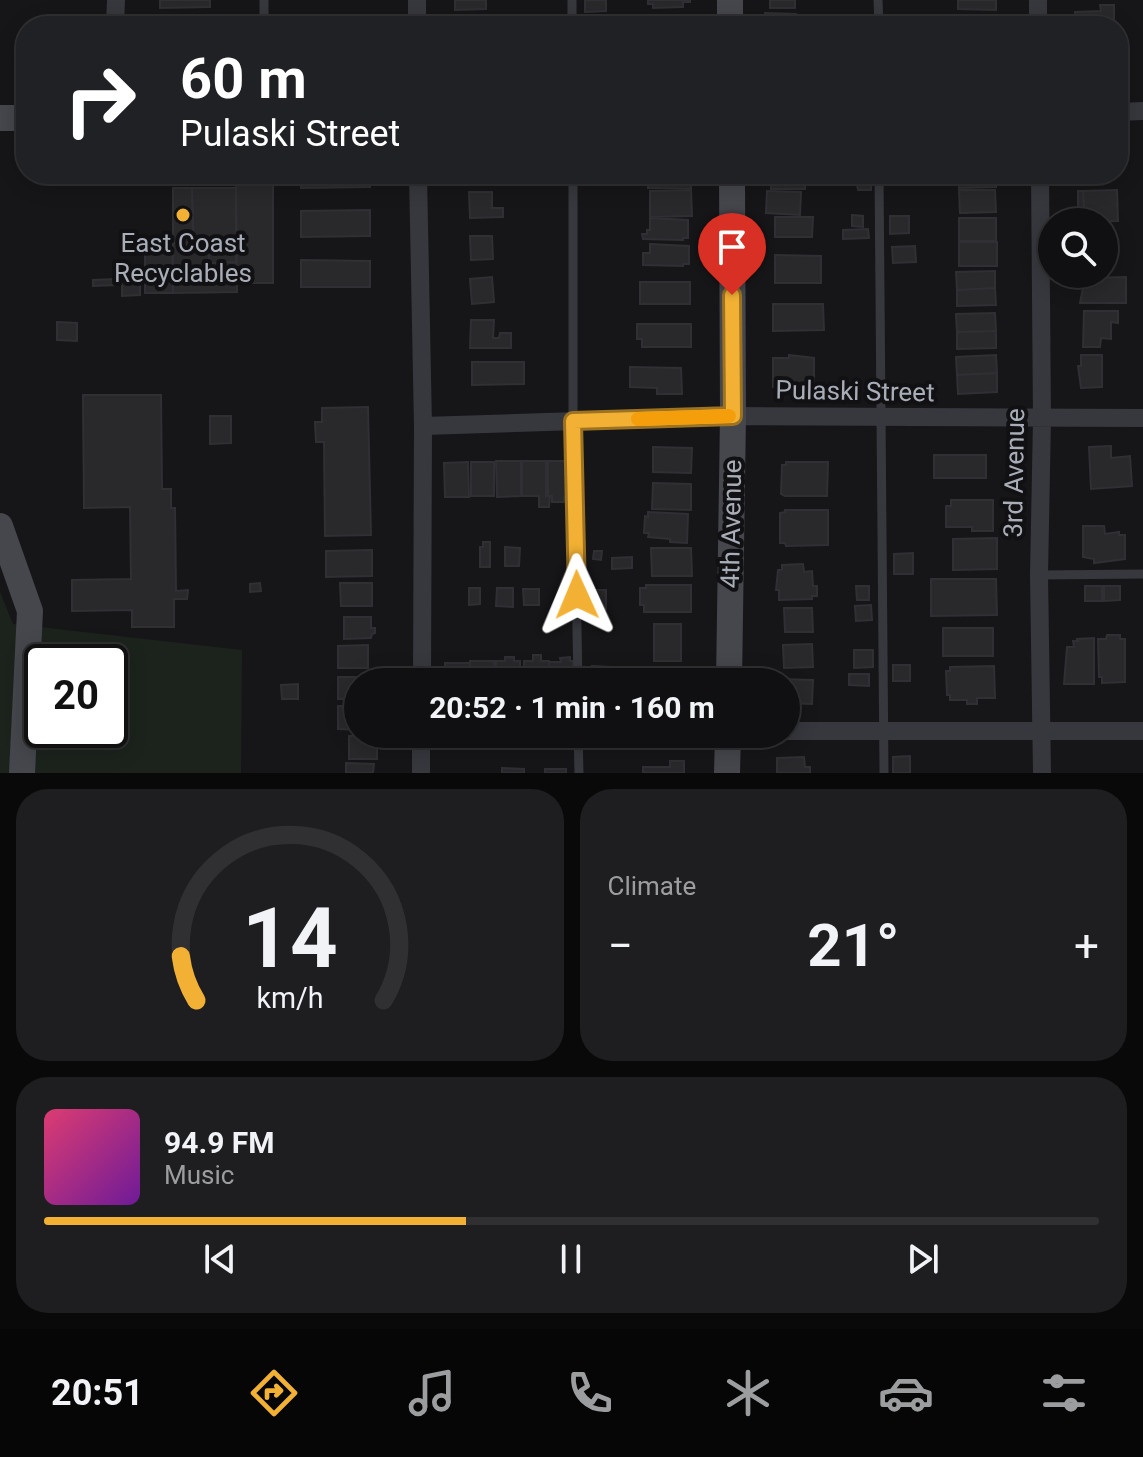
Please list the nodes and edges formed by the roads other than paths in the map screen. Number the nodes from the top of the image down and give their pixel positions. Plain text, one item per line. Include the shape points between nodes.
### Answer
1 (418, 184) edge
2 (573, 184) edge
3 (732, 184) edge
4 (879, 184) edge
5 (1040, 184) edge
6 (733, 416) junction
7 (881, 417) junction
8 (1143, 418) edge
9 (1042, 419) junction
10 (573, 421) junction
11 (423, 426) junction
12 (0, 526) edge
13 (1143, 574) edge
14 (1039, 575) junction
15 (422, 668) edge
16 (578, 668) edge
17 (729, 668) edge
18 (800, 731) edge
19 (884, 731) junction
20 (1043, 731) junction
21 (1143, 731) edge
22 (421, 748) edge
23 (578, 748) edge
24 (728, 748) edge
25 (22, 773) edge
26 (421, 773) edge
27 (579, 773) edge
28 (727, 773) edge
29 (884, 773) edge
30 (1042, 773) edge

1 - 11 street
2 - 10 lane
3 - 6 main road, 4th Avenue
4 - 7 lane
5 - 9 street, 3rd Avenue
6 - 7 street, Pulaski Street
6 - 10 street, Pulaski Street
6 - 17 main road, 4th Avenue
7 - 9 street, Pulaski Street
7 - 19 lane
8 - 9 street, Pulaski Street
9 - 14 street, 3rd Avenue
10 - 11 street, Pulaski Street
10 - 16 lane
11 - 15 street
12 - 25 main road via 30,611
13 - 14 lane
14 - 20 street, 3rd Avenue
18 - 19 street
19 - 20 street
19 - 29 lane
20 - 21 street
20 - 30 street, 3rd Avenue
22 - 26 street
23 - 27 lane
24 - 28 main road

